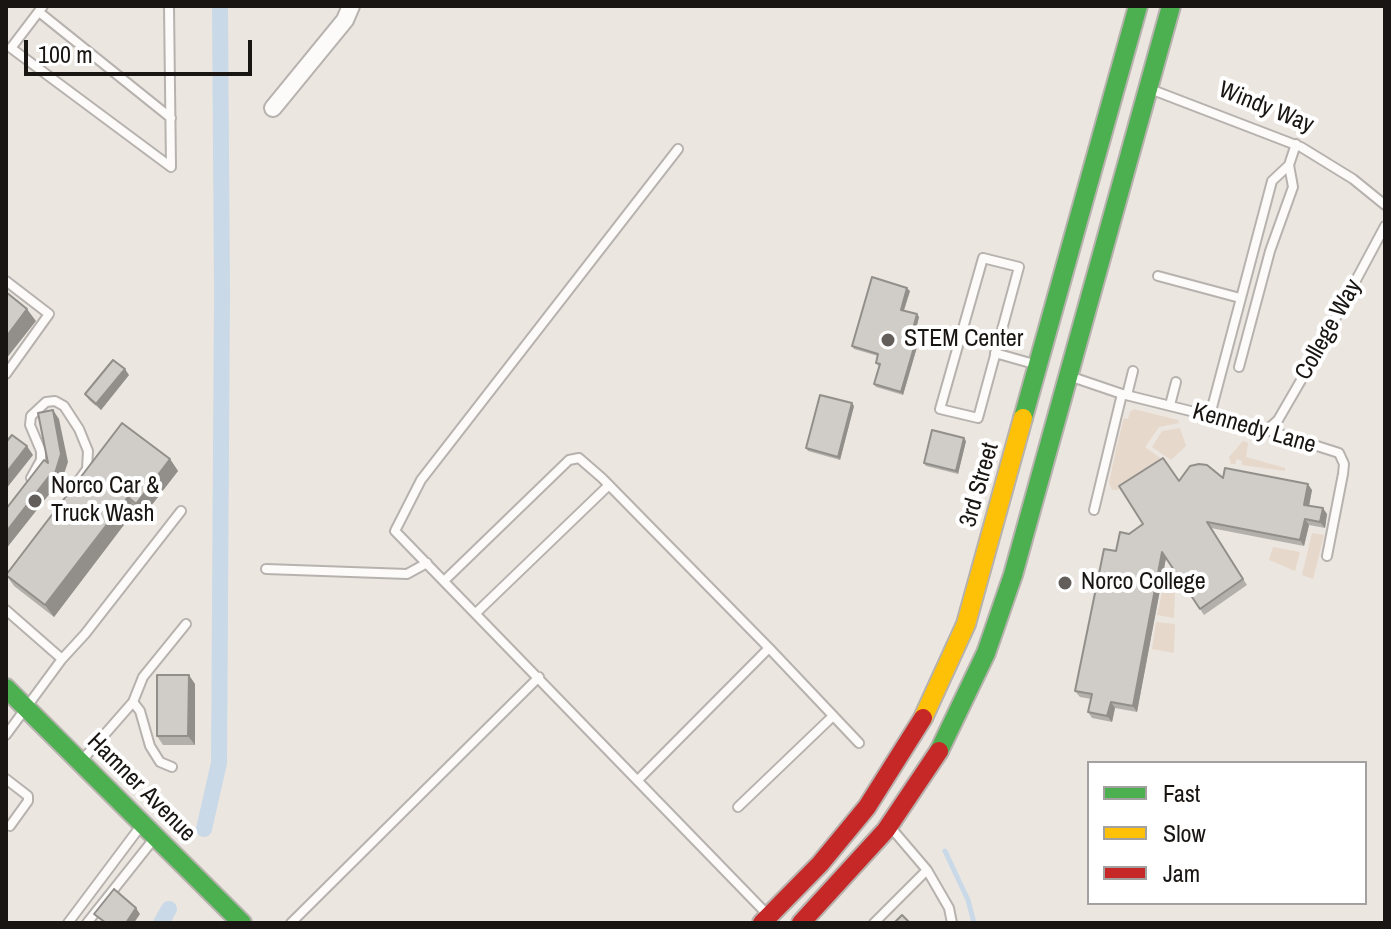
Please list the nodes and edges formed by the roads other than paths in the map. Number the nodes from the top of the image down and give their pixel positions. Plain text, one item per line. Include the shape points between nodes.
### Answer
1 (169, 6) edge
2 (351, 6) edge
3 (1138, 6) edge
4 (1171, 6) edge
5 (41, 9) edge
6 (1118, 77) junction
7 (1149, 89) junction
8 (273, 108) dead end
9 (171, 118) junction
10 (1296, 144) junction
11 (678, 149) dead end
12 (1289, 165) junction
13 (1385, 205) edge
14 (1385, 226) edge
15 (1158, 276) dead end
16 (6, 281) edge
17 (1240, 298) junction
18 (995, 353) junction
19 (1039, 367) junction
20 (1239, 367) dead end
21 (1133, 371) dead end
22 (6, 374) edge
23 (1069, 376) junction
24 (1176, 382) dead end
25 (1125, 394) junction
26 (1170, 405) junction
27 (1210, 415) junction
28 (1267, 430) junction
29 (26, 485) edge
30 (609, 485) junction
31 (69, 493) edge
32 (1094, 510) dead end
33 (181, 511) dead end
34 (1327, 556) dead end
35 (427, 563) junction
36 (266, 569) dead end
37 (444, 581) junction
38 (6, 610) edge
39 (476, 613) junction
40 (186, 624) dead end
41 (769, 648) junction
42 (62, 659) junction
43 (539, 677) junction
44 (6, 688) edge
45 (133, 702) junction
46 (25, 708) junction
47 (833, 716) junction
48 (6, 735) edge
49 (859, 743) dead end
50 (80, 762) junction
51 (172, 767) dead end
52 (6, 779) edge
53 (638, 780) junction
54 (738, 807) dead end
55 (142, 823) junction
56 (10, 826) dead end
57 (889, 826) junction
58 (163, 843) junction
59 (927, 870) junction
60 (768, 921) edge
61 (68, 923) edge
62 (87, 923) edge
63 (242, 923) edge
64 (291, 923) edge
65 (801, 923) edge
66 (874, 923) edge
67 (952, 923) edge

1 - 9 lane
2 - 8 street
3 - 6 street, 3rd Street
4 - 7 street
5 - 9 lane
5 - 9 lane via 11,48 171,167
6 - 7 street, Windy Way
6 - 19 street, 3rd Street
7 - 10 lane, Windy Way
7 - 23 street
10 - 12 lane
10 - 13 lane, Windy Way
11 - 35 lane via 421,480 395,531
12 - 17 lane via 1272,181
12 - 20 lane via 1293,187
14 - 28 lane, College Way via 1318,351
15 - 17 lane
16 - 22 lane via 49,314
17 - 27 lane
18 - 18 lane via 1019,267 983,258 940,409 978,418
18 - 19 lane
19 - 60 street, 3rd Street via 966,624 922,720 867,807
21 - 25 lane
23 - 25 lane, Kennedy Lane
23 - 57 street via 986,653 930,767
24 - 26 lane
25 - 26 lane, Kennedy Lane
25 - 32 lane
26 - 27 lane, Kennedy Lane
27 - 28 lane, Kennedy Lane
28 - 34 lane, Kennedy Lane via 1339,453 1344,464
29 - 31 lane via 41,460 31,416 55,401 72,417 88,451 87,469
30 - 37 lane via 579,458 569,460
30 - 39 lane
30 - 41 lane
33 - 42 lane
35 - 36 lane via 407,574
35 - 37 lane
37 - 39 lane
38 - 42 lane
39 - 43 lane
40 - 45 lane via 143,677
41 - 47 lane
41 - 53 lane
42 - 46 lane
43 - 53 lane
43 - 64 lane
44 - 46 street, Hamner Avenue
45 - 50 lane
45 - 51 lane via 150,746 160,762
46 - 48 lane
46 - 50 street, Hamner Avenue
47 - 49 lane
47 - 54 lane
50 - 55 street, Hamner Avenue
52 - 56 lane via 28,796
53 - 60 lane
55 - 58 street, Hamner Avenue
55 - 61 lane
57 - 59 lane
57 - 65 street
58 - 62 lane
58 - 63 street, Hamner Avenue
59 - 66 lane
59 - 67 lane

